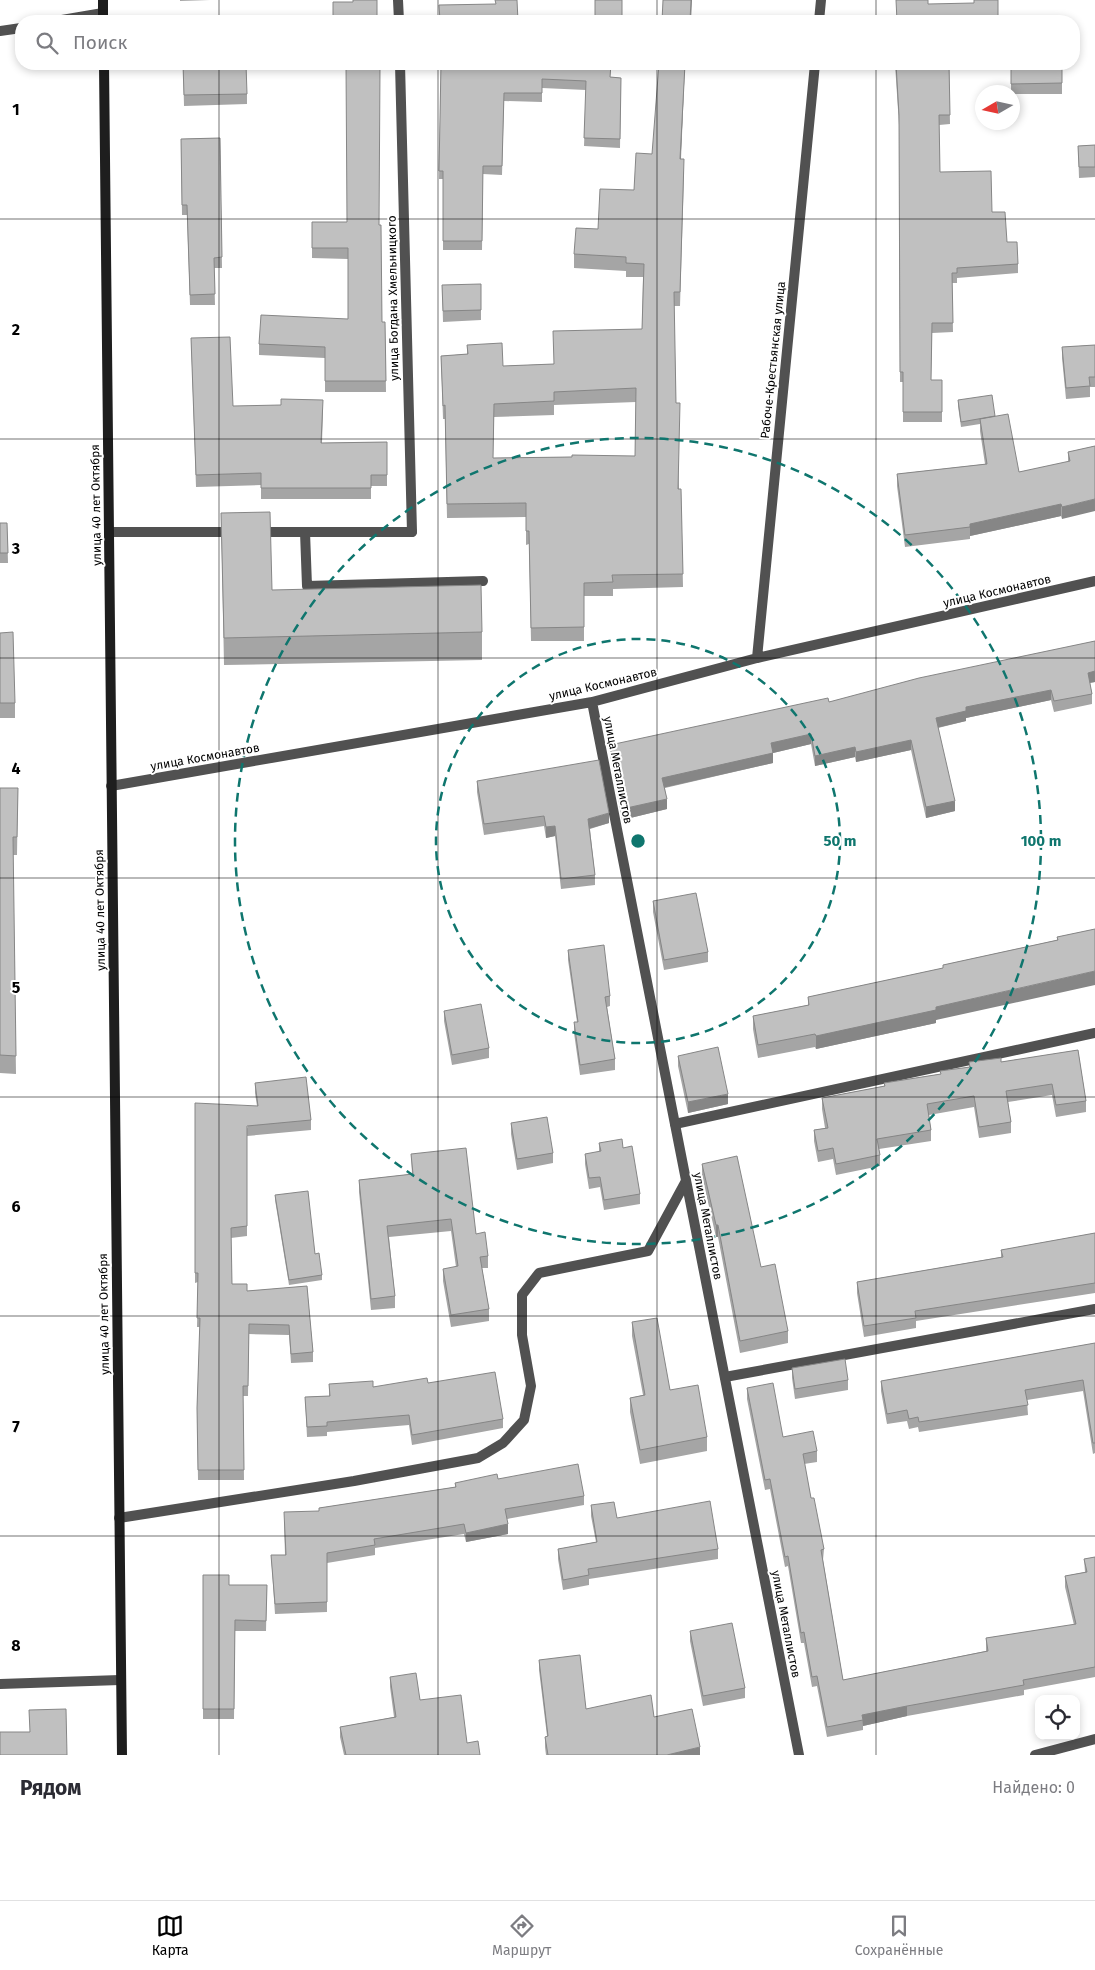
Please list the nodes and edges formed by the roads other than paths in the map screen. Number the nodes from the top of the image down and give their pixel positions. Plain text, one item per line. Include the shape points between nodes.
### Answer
1 (103, 0) edge
2 (398, 0) edge
3 (821, 0) edge
4 (103, 15) edge
5 (399, 15) edge
6 (820, 15) edge
7 (15, 29) edge
8 (0, 31) edge
9 (104, 70) edge
10 (400, 70) edge
11 (814, 70) edge
12 (109, 532) junction
13 (305, 532) junction
14 (1095, 581) edge
15 (483, 582) dead end
16 (757, 658) junction
17 (592, 702) junction
18 (111, 786) junction
19 (1095, 1033) edge
20 (675, 1124) junction
21 (686, 1181) junction
22 (1095, 1309) edge
23 (725, 1377) junction
24 (119, 1518) junction
25 (120, 1680) junction
26 (0, 1684) edge
27 (1095, 1739) edge
28 (122, 1755) edge
29 (799, 1755) edge
30 (1035, 1755) edge

1 - 4 street
2 - 5 street
3 - 6 street
7 - 8 street
9 - 12 street, улица 40 лет Октября
10 - 13 street, улица Богдана Хмельницкого via 412,532
11 - 16 street, Рабоче-Крестьянская улица
12 - 13 street
12 - 18 street, улица 40 лет Октября
13 - 15 street via 307,586
14 - 16 street, улица Космонавтов
16 - 17 street, улица Космонавтов
17 - 18 street, улица Космонавтов
17 - 20 street, улица Металлистов
18 - 24 street, улица 40 лет Октября
19 - 20 street
20 - 21 street, улица Металлистов
21 - 23 street, улица Металлистов
21 - 24 street via 648,1251 539,1273 522,1295 522,1335 531,1386 524,1420 503,1444 478,1458
22 - 23 street
23 - 29 street, улица Металлистов
24 - 25 street, улица 40 лет Октября
25 - 26 street
25 - 28 street, улица 40 лет Октября
27 - 30 street

